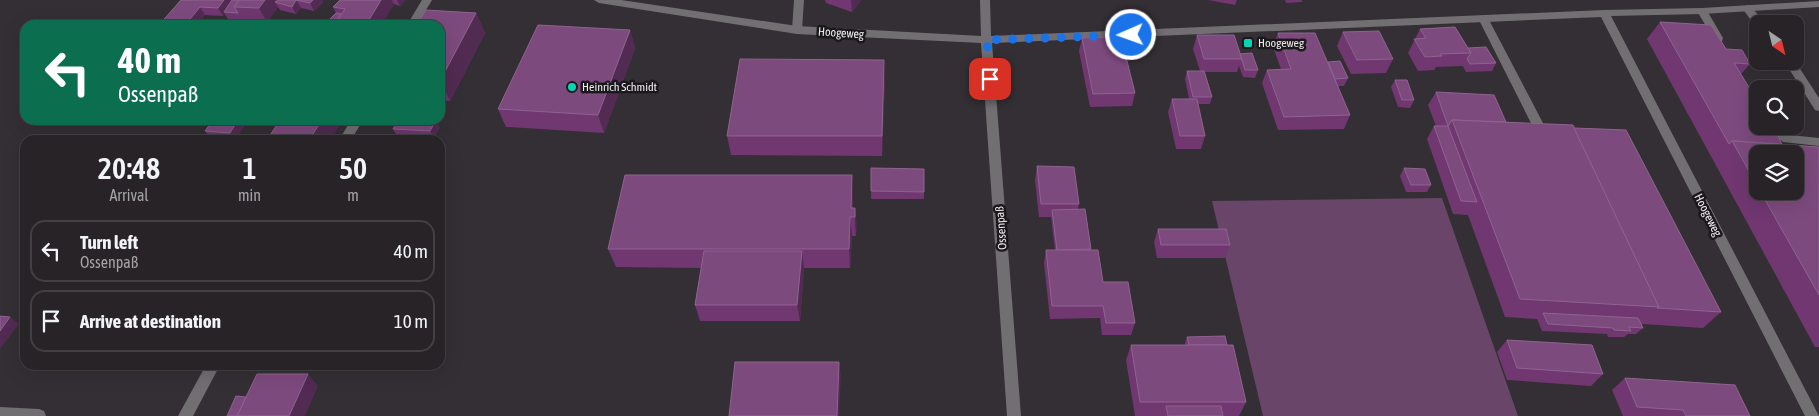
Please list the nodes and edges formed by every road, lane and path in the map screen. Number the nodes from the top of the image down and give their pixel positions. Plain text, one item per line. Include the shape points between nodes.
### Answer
1 (427, 0) edge
2 (599, 0) edge
3 (799, 0) edge
4 (984, 0) edge
5 (1819, 4) edge
6 (1747, 8) junction
7 (1702, 11) junction
8 (1604, 13) junction
9 (1753, 15) edge
10 (1484, 18) junction
11 (415, 20) edge
12 (797, 30) junction
13 (987, 40) junction
14 (1725, 51) edge
15 (1795, 70) edge
16 (1819, 107) edge
17 (1537, 123) edge
18 (1781, 135) edge
19 (1819, 142) edge
20 (210, 370) edge
21 (0, 414) edge
22 (39, 416) edge
23 (185, 416) edge
24 (1014, 416) edge
25 (1813, 416) edge

1 - 11 street
2 - 12 street, Hoogeweg
3 - 12 street
4 - 13 street, Ossenpaß
5 - 6 street, Hoogeweg
6 - 7 street, Hoogeweg
6 - 9 street
7 - 8 street, Hoogeweg
7 - 14 street
8 - 10 street, Hoogeweg
8 - 25 street, Hoogeweg
10 - 13 street, Hoogeweg
10 - 17 street
12 - 13 street, Hoogeweg
13 - 24 street, Ossenpaß
15 - 16 street
18 - 19 street via 1787,139
20 - 23 street
21 - 22 street

